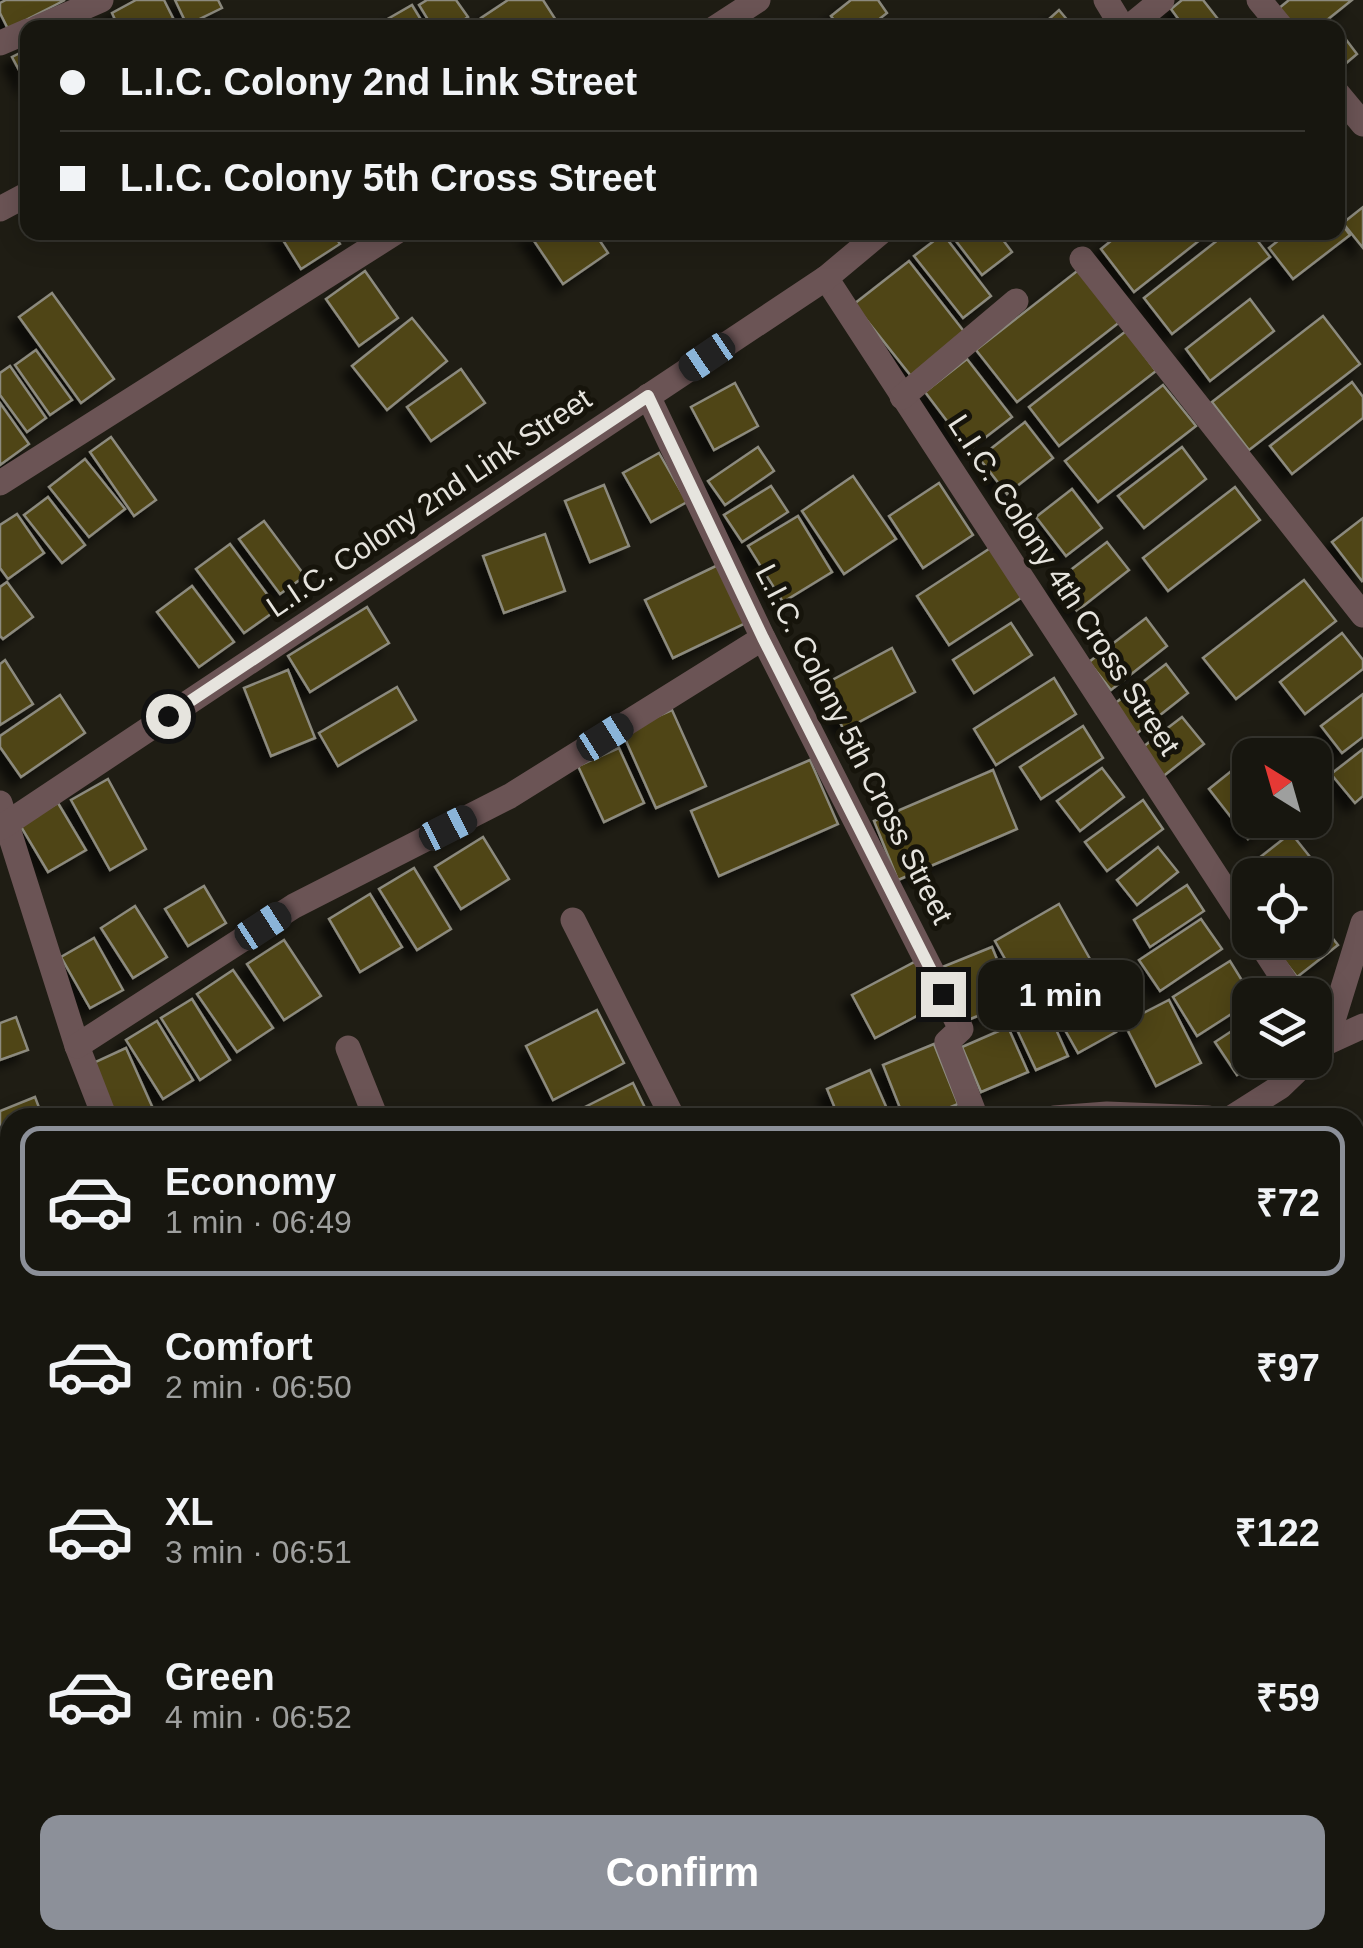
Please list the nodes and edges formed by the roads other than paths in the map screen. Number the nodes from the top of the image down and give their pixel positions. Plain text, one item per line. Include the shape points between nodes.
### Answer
1 (101, 0) edge
2 (758, 0) edge
3 (1162, 0) edge
4 (1258, 0) edge
5 (55, 20) edge
6 (727, 20) edge
7 (1136, 20) edge
8 (1275, 20) edge
9 (1345, 102) edge
10 (1363, 124) edge
11 (383, 240) edge
12 (871, 240) edge
13 (1082, 259) dead end
14 (826, 278) junction
15 (1016, 302) dead end
16 (648, 396) junction
17 (902, 397) junction
18 (0, 483) edge
19 (1363, 615) edge
20 (763, 638) junction
21 (3, 818) edge
22 (1232, 901) edge
23 (574, 920) dead end
24 (1363, 923) edge
25 (1332, 1004) edge
26 (1363, 1026) edge
27 (1332, 1039) edge
28 (77, 1046) junction
29 (348, 1048) dead end
30 (1287, 1078) edge
31 (101, 1108) edge
32 (372, 1108) edge
33 (669, 1108) edge
34 (972, 1108) edge
35 (1247, 1108) edge

1 - 5 street
2 - 6 street
3 - 7 street
4 - 8 street
9 - 10 street
11 - 18 street
12 - 14 street, L.I.C. Colony 2nd Link Street
13 - 19 street
14 - 16 street, L.I.C. Colony 2nd Link Street
14 - 17 street, L.I.C. Colony 4th Cross Street
15 - 17 street
16 - 20 street, L.I.C. Colony 5th Cross Street
16 - 21 street, L.I.C. Colony 2nd Link Street
17 - 22 street, L.I.C. Colony 4th Cross Street
20 - 28 street via 510,796 294,906
20 - 34 street, L.I.C. Colony 5th Cross Street via 961,1029 947,1042
21 - 28 street
23 - 33 street
24 - 25 street
26 - 27 street
28 - 31 street
29 - 32 street
30 - 35 street

